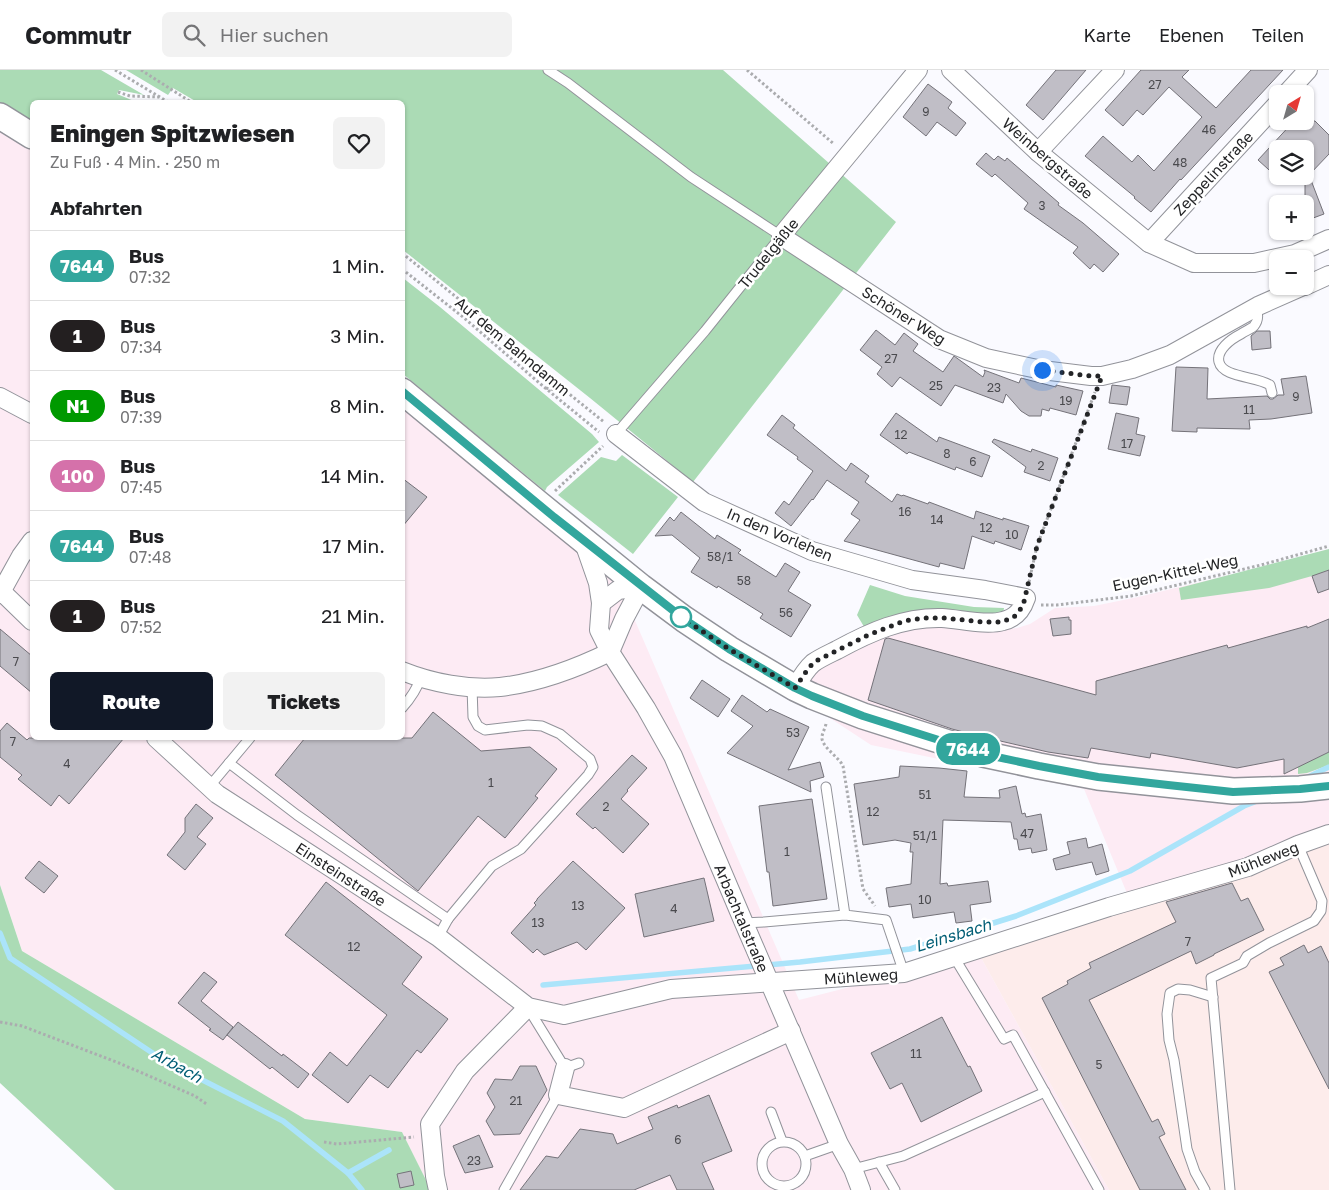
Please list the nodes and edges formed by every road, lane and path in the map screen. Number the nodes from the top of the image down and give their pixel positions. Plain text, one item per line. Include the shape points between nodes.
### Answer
1 (115, 70) edge
2 (141, 70) edge
3 (548, 70) edge
4 (747, 70) edge
5 (918, 70) edge
6 (950, 70) edge
7 (1116, 70) edge
8 (1308, 70) edge
9 (1294, 85) edge
10 (118, 92) dead end
11 (159, 96) junction
12 (165, 100) edge
13 (188, 100) edge
14 (1269, 113) edge
15 (0, 116) edge
16 (30, 135) edge
17 (1038, 152) junction
18 (848, 155) junction
19 (781, 236) junction
20 (1329, 240) edge
21 (1149, 243) junction
22 (405, 255) edge
23 (405, 271) edge
24 (1329, 275) edge
25 (1314, 282) edge
26 (1283, 295) edge
27 (1256, 307) junction
28 (1102, 376) junction
29 (544, 387) junction
30 (1272, 392) dead end
31 (405, 393) edge
32 (568, 393) junction
33 (0, 397) edge
34 (30, 413) edge
35 (608, 438) junction
36 (556, 490) dead end
37 (582, 539) junction
38 (30, 544) edge
39 (1329, 546) edge
40 (641, 587) junction
41 (1, 593) edge
42 (1024, 602) junction
43 (601, 603) junction
44 (30, 619) edge
45 (610, 652) junction
46 (405, 672) edge
47 (421, 677) junction
48 (472, 686) junction
49 (795, 688) junction
50 (405, 705) edge
51 (828, 720) dead end
52 (158, 740) edge
53 (248, 740) edge
54 (229, 763) junction
55 (1329, 786) edge
56 (209, 787) junction
57 (826, 787) dead end
58 (1329, 834) edge
59 (1298, 844) junction
60 (1325, 912) edge
61 (845, 915) junction
62 (448, 919) junction
63 (886, 920) junction
64 (744, 923) junction
65 (438, 936) junction
66 (954, 957) junction
67 (902, 968) junction
68 (770, 982) junction
69 (1213, 997) junction
70 (528, 1007) junction
71 (0, 1022) edge
72 (791, 1031) junction
73 (572, 1066) joint
74 (1045, 1092) junction
75 (558, 1095) junction
76 (208, 1105) dead end
77 (771, 1112) dead end
78 (430, 1124) junction
79 (782, 1141) junction
80 (324, 1142) dead end
81 (839, 1144) junction
82 (805, 1156) junction
83 (879, 1162) junction
84 (853, 1170) junction
85 (438, 1190) edge
86 (504, 1190) edge
87 (861, 1190) edge
88 (895, 1190) edge
89 (1099, 1190) edge
90 (1205, 1190) edge
91 (1230, 1190) edge

1 - 11 path
2 - 13 path
3 - 19 lane, Schöner Weg via 691,177
4 - 18 path
5 - 18 street, Trudelgäßle
6 - 17 street, Weinbergstraße
7 - 17 street
8 - 9 street
10 - 11 path via 130,96
11 - 12 path
14 - 21 street, Zeppelinstraße
15 - 16 main road
17 - 21 street, Weinbergstraße
18 - 19 street, Trudelgäßle
19 - 28 street, Schöner Weg via 940,339 986,358 1042,370
19 - 35 lane, Trudelgäßle via 706,331
20 - 21 street, Weinbergstraße via 1295,254 1254,263 1194,263
22 - 32 path via 504,335
23 - 29 path, Auf dem Bahndamm
24 - 25 street, Schöner Weg
26 - 27 street, Schöner Weg
27 - 28 street, Schöner Weg via 1170,355
27 - 30 lane via 1258,315 1254,326 1232,338 1219,352 1219,363 1224,370 1265,382
28 - 42 path via 1037,546
29 - 32 path
29 - 35 path, Auf dem Bahndamm
31 - 37 main road
32 - 35 path via 605,424
33 - 34 street
35 - 36 path
35 - 42 street, In den Vorlehen via 704,502 812,551 912,580 985,590
37 - 40 main road
37 - 43 street, Arbachtalstraße via 598,583
38 - 41 street
39 - 42 path, Eugen-Kittel-Weg via 1131,596 1057,605
40 - 43 street via 618,590
40 - 45 street
40 - 49 main road via 729,649
41 - 44 street
42 - 49 street via 1014,617 1002,622 934,618 904,621 814,662
43 - 45 street, Arbachtalstraße via 599,630
45 - 48 street via 556,674 500,687
45 - 64 street, Arbachtalstraße via 674,756
46 - 47 street
47 - 48 street
47 - 50 lane
48 - 62 lane via 473,717 478,726 485,730 542,726 560,734 590,759 593,767 521,850 492,866
49 - 55 main road via 863,716 983,754 1098,777 1233,792
51 - 63 path via 822,740 844,766 863,889
52 - 56 street, Einsteinstraße
53 - 54 lane
54 - 56 lane
54 - 62 lane via 297,815
56 - 65 street, Einsteinstraße
57 - 61 lane
58 - 59 street, Mühleweg
59 - 60 lane
59 - 66 street, Mühleweg via 1248,867
60 - 69 lane via 1314,922 1269,943 1246,956 1243,962 1211,978
61 - 63 lane
61 - 64 lane
62 - 65 lane
63 - 67 lane
64 - 68 street, Arbachtalstraße
65 - 70 street, Einsteinstraße
66 - 67 street, Mühleweg
66 - 74 lane via 1004,1039 1013,1035
67 - 68 street, Mühleweg
68 - 70 street, Mühleweg via 672,989 564,1015
68 - 72 street, Arbachtalstraße
69 - 90 lane via 1178,989 1170,992 1167,1014 1188,1149
69 - 91 lane
70 - 73 lane
70 - 78 street via 465,1071
71 - 76 path via 22,1026 119,1063 195,1096
72 - 75 street via 624,1108
72 - 81 street, Arbachtalstraße
73 - 75 street
74 - 83 lane via 902,1156
74 - 89 lane
75 - 86 lane
77 - 79 lane
78 - 80 path via 414,1136 337,1144
78 - 85 street
79 - 82 lane via 796,1145
79 - 82 lane via 769,1147 762,1160 764,1174 774,1184 789,1186 802,1178
81 - 82 lane
81 - 84 street, Arbachtalstraße
83 - 84 lane
83 - 88 lane
84 - 87 street, Arbachtalstraße

